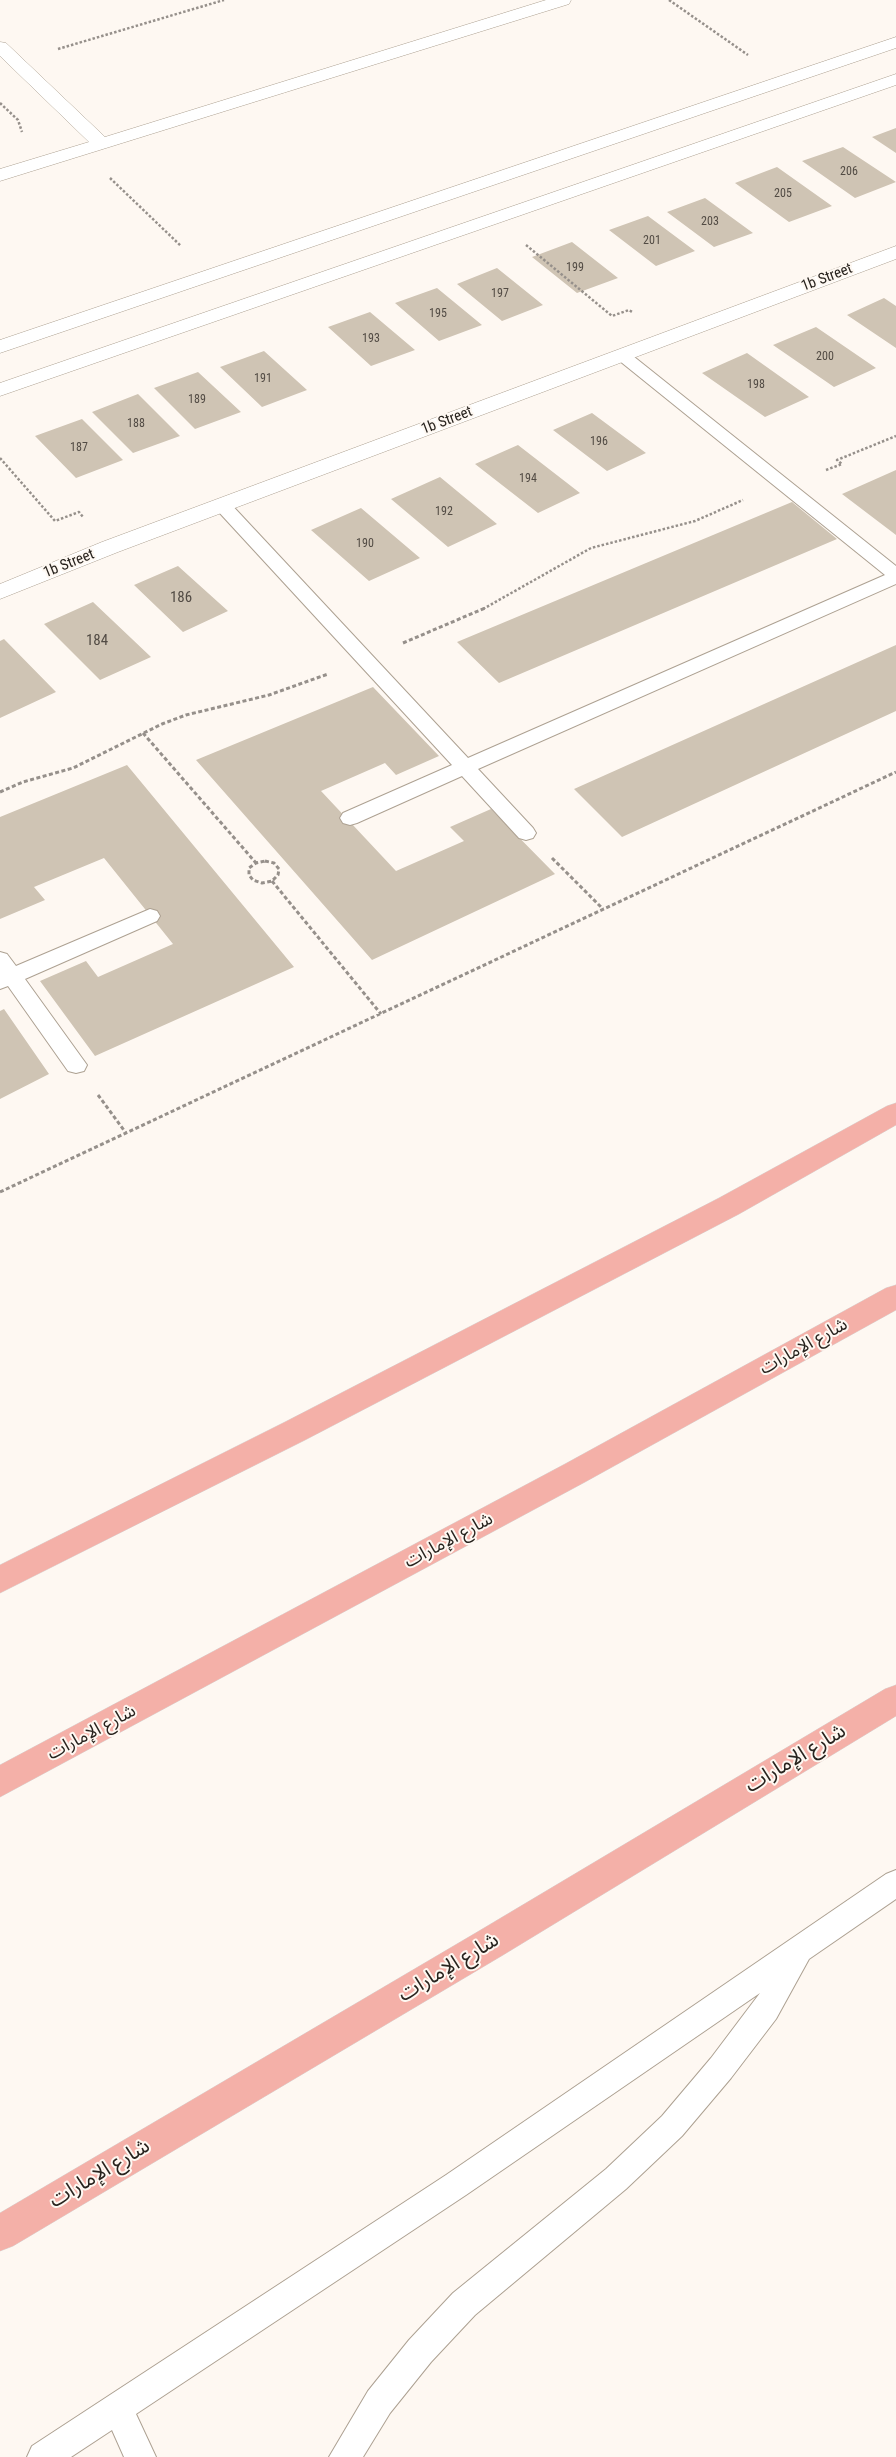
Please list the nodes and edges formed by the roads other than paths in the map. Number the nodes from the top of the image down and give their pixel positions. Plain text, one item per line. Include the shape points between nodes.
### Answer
1 (562, 0) edge
2 (896, 42) edge
3 (0, 47) edge
4 (896, 79) edge
5 (101, 143) junction
6 (0, 175) edge
7 (896, 252) edge
8 (0, 347) edge
9 (622, 356) junction
10 (0, 390) edge
11 (222, 506) junction
12 (896, 576) edge
13 (0, 592) edge
14 (465, 767) junction
15 (350, 818) dead end
16 (526, 833) road end
17 (150, 916) dead end
18 (4, 972) edge
19 (76, 1065) road end
20 (896, 1113) edge
21 (896, 1296) edge
22 (0, 1580) edge
23 (896, 1699) edge
24 (0, 1782) edge
25 (896, 1883) edge
26 (801, 1948) junction
27 (0, 2233) edge
28 (118, 2409) junction
29 (43, 2457) edge
30 (140, 2457) edge
31 (345, 2457) edge

1 - 5 street
2 - 8 street
3 - 5 street
4 - 10 street
5 - 6 street
7 - 9 street, 1b Street
9 - 11 street, 1b Street
9 - 12 lane
11 - 13 street, 1b Street
11 - 14 lane
12 - 14 lane
14 - 15 lane
14 - 16 lane
17 - 18 lane
18 - 19 lane
20 - 22 highway via 711,1215
21 - 24 highway, شارع الإمارات via 575,1473
23 - 27 highway, شارع الإمارات
25 - 26 lane
26 - 28 lane via 456,2185
26 - 31 lane via 766,2009 672,2126 616,2179 464,2304 379,2402
28 - 29 lane
28 - 30 lane

